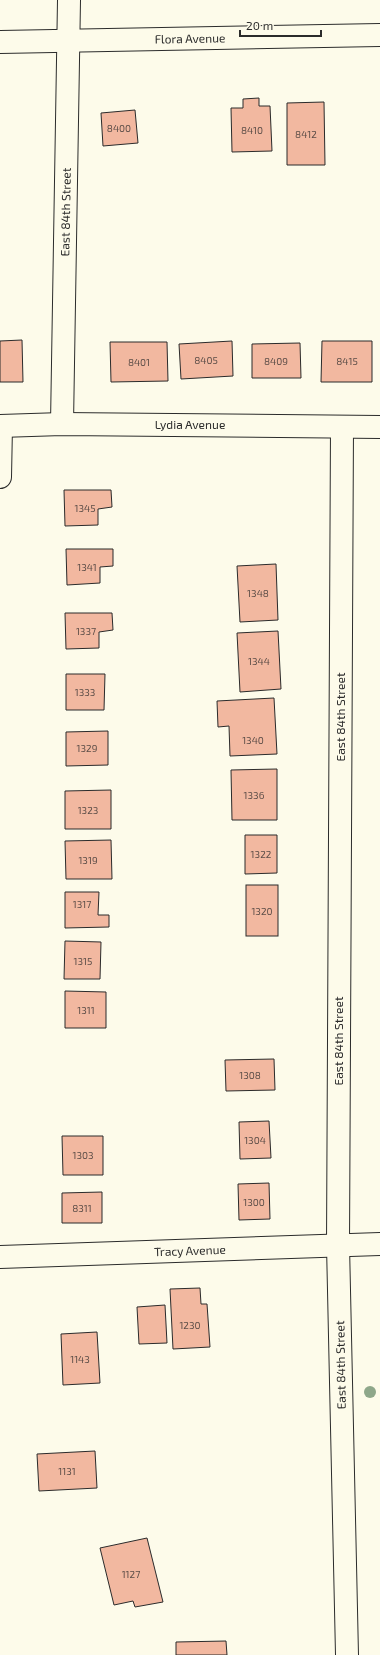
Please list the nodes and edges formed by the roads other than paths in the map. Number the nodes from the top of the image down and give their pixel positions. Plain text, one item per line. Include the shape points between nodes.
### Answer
1 (69, 0) edge
2 (380, 35) edge
3 (69, 41) junction
4 (0, 42) edge
5 (62, 424) junction
6 (0, 426) edge
7 (342, 427) junction
8 (380, 427) edge
9 (0, 477) edge
10 (380, 1244) edge
11 (338, 1245) junction
12 (0, 1258) edge
13 (347, 1655) edge

1 - 3 street, East 84th Street
2 - 3 street, Flora Avenue
3 - 4 street, Flora Avenue
3 - 5 street, East 84th Street
5 - 6 street, Lydia Avenue
5 - 7 street, Lydia Avenue
6 - 9 street
7 - 8 street, Lydia Avenue
7 - 11 street, East 84th Street
10 - 11 street, Tracy Avenue
11 - 12 street, Tracy Avenue
11 - 13 street, East 84th Street

